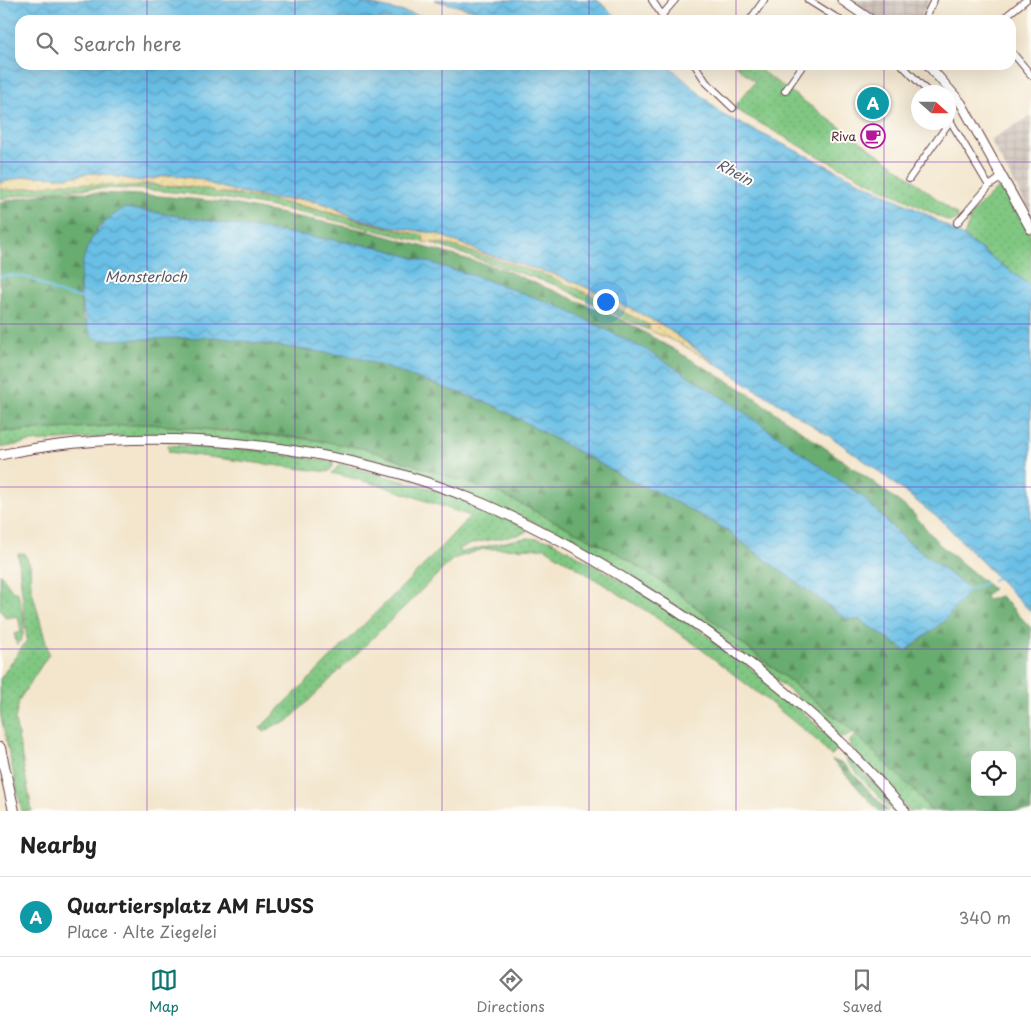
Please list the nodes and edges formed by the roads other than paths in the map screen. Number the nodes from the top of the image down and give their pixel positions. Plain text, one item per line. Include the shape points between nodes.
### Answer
1 (652, 0) edge
2 (675, 0) edge
3 (764, 0) edge
4 (808, 0) edge
5 (842, 0) edge
6 (934, 0) edge
7 (1026, 0) edge
8 (661, 15) edge
9 (665, 15) edge
10 (754, 15) edge
11 (831, 15) edge
12 (864, 15) edge
13 (926, 15) edge
14 (1007, 15) edge
15 (1016, 57) edge
16 (698, 70) edge
17 (799, 70) edge
18 (907, 70) edge
19 (932, 70) edge
20 (1031, 75) edge
21 (921, 85) edge
22 (785, 90) dead end
23 (733, 108) dead end
24 (956, 128) edge
25 (942, 130) edge
26 (1002, 177) junction
27 (909, 179) dead end
28 (989, 186) junction
29 (957, 223) dead end
30 (1031, 229) edge
31 (0, 455) edge
32 (0, 748) edge
33 (14, 811) edge
34 (905, 811) edge

1 - 8 street
2 - 9 street
3 - 10 street
4 - 11 street
5 - 12 street
6 - 13 street
7 - 14 street
15 - 20 street
16 - 23 street
17 - 22 street
18 - 21 street
19 - 26 street via 961,102
24 - 28 street
25 - 27 street
26 - 28 street
26 - 30 street
28 - 29 street
31 - 34 street via 72,443 133,440 248,446 365,465 482,503 549,534 600,563 743,657 825,728
32 - 33 main road

